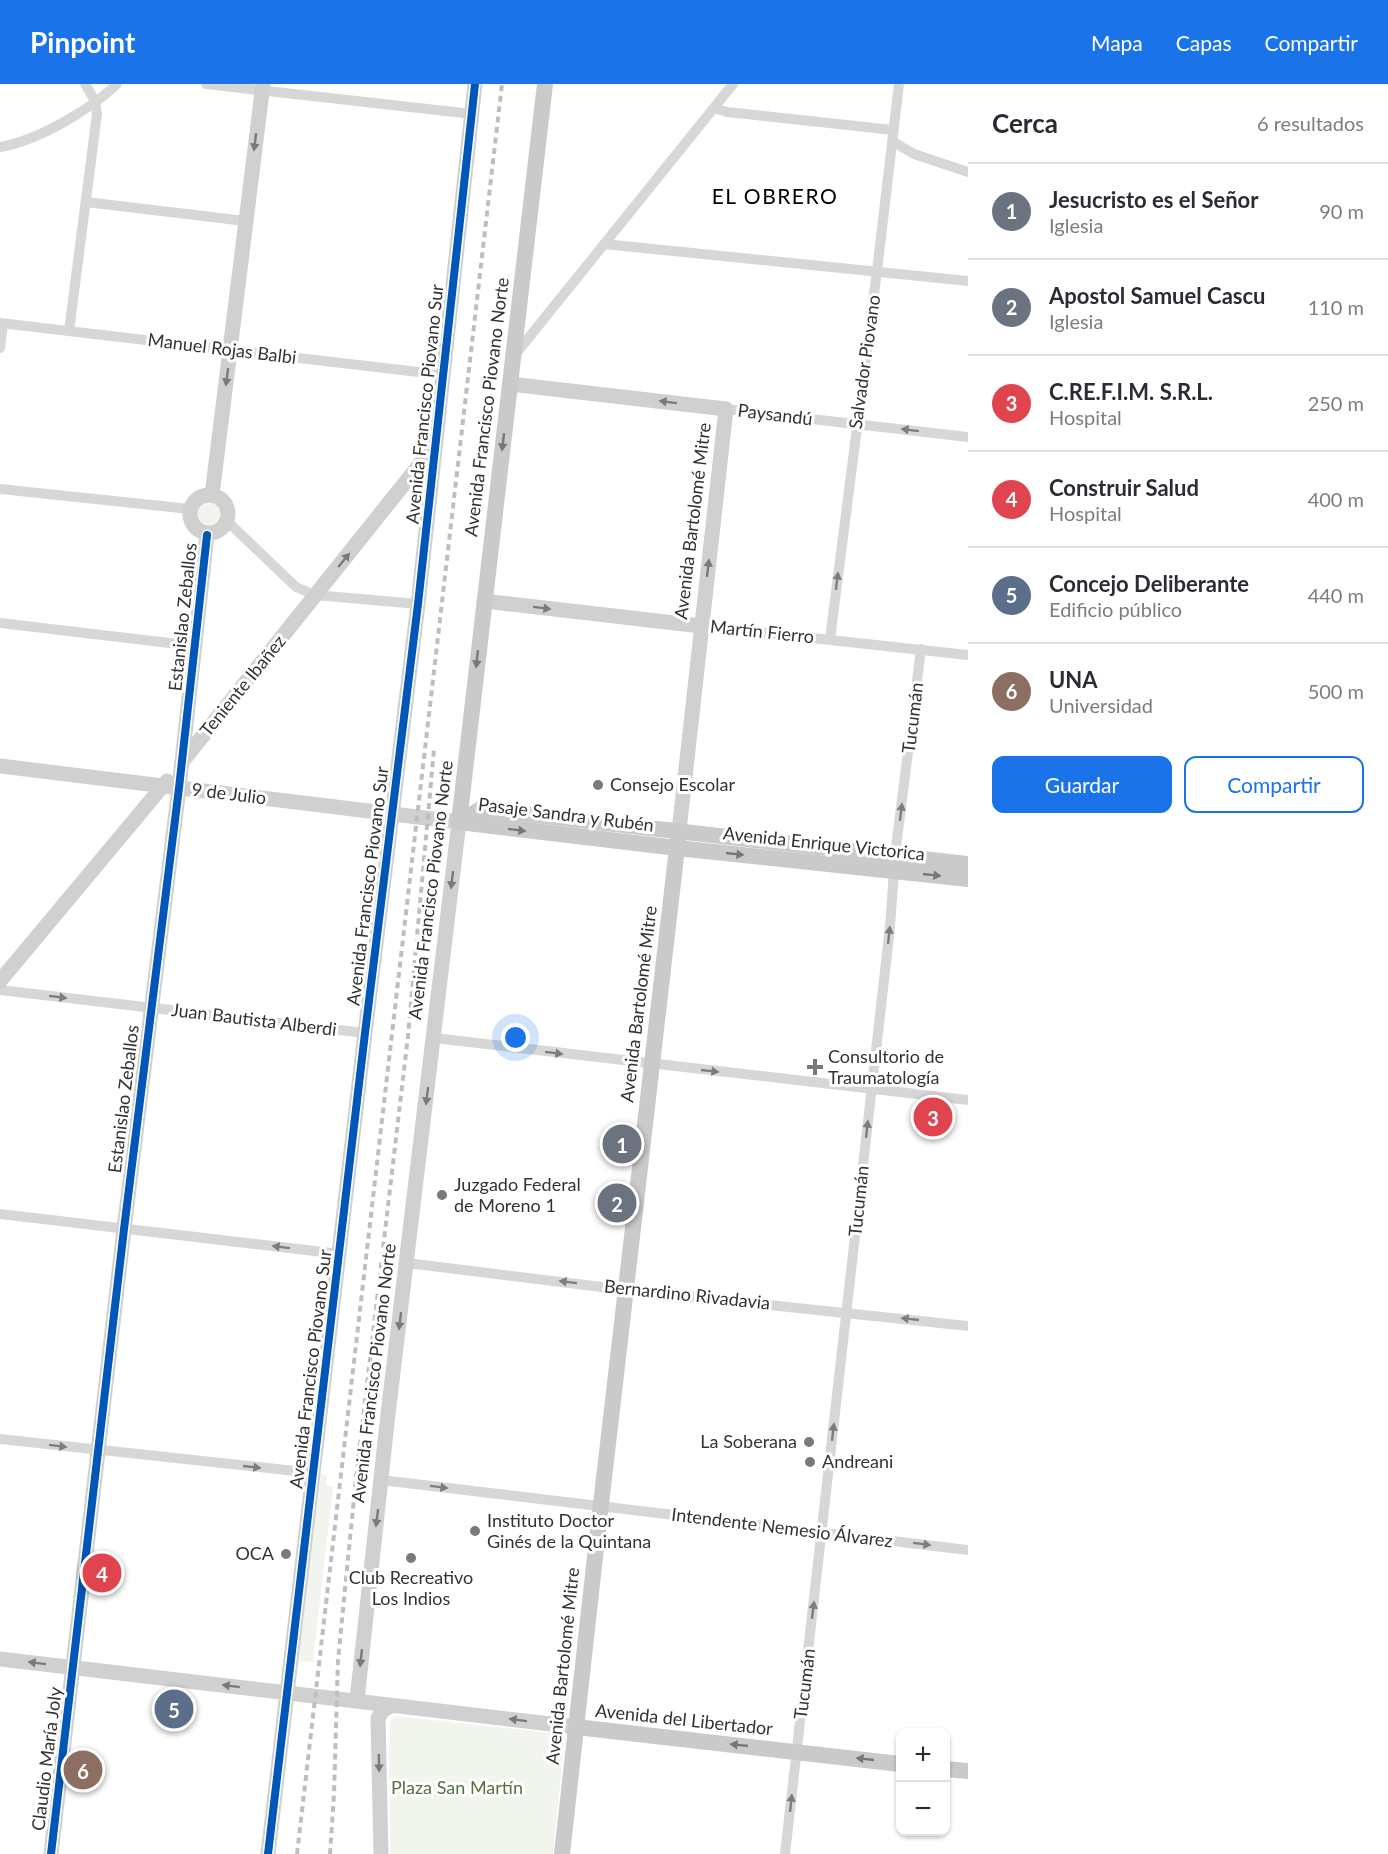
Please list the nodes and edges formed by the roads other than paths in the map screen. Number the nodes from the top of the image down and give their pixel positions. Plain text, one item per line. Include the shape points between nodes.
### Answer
1 (85, 84) edge
2 (117, 84) edge
3 (206, 84) edge
4 (475, 84) edge
5 (544, 84) edge
6 (733, 84) edge
7 (899, 84) edge
8 (262, 87) edge
9 (94, 101) junction
10 (714, 108) junction
11 (472, 114) junction
12 (892, 135) junction
13 (0, 147) edge
14 (968, 172) edge
15 (86, 202) junction
16 (245, 221) junction
17 (604, 244) junction
18 (877, 271) junction
19 (968, 282) edge
20 (1, 324) edge
21 (69, 331) junction
22 (0, 348) edge
23 (230, 351) junction
24 (512, 358) junction
25 (444, 375) junction
26 (510, 384) junction
27 (726, 409) junction
28 (856, 424) junction
29 (968, 437) edge
30 (436, 444) junction
31 (0, 489) edge
32 (212, 495) junction
33 (190, 509) junction
34 (227, 521) junction
35 (207, 535) junction
36 (315, 595) junction
37 (484, 601) junction
38 (418, 604) junction
39 (0, 623) edge
40 (701, 626) junction
41 (830, 639) junction
42 (195, 646) junction
43 (921, 650) junction
44 (968, 655) edge
45 (182, 763) junction
46 (0, 766) edge
47 (163, 786) junction
48 (179, 788) junction
49 (393, 814) junction
50 (459, 822) junction
51 (679, 831) junction
52 (677, 848) junction
53 (896, 863) junction
54 (968, 864) edge
55 (968, 879) edge
56 (0, 981) edge
57 (0, 990) edge
58 (151, 1008) junction
59 (365, 1033) junction
60 (434, 1038) junction
61 (652, 1064) junction
62 (872, 1089) junction
63 (968, 1100) edge
64 (0, 1214) edge
65 (124, 1228) junction
66 (340, 1254) junction
67 (407, 1263) junction
68 (626, 1290) junction
69 (846, 1312) junction
70 (968, 1326) edge
71 (0, 1439) edge
72 (98, 1451) junction
73 (314, 1473) junction
74 (381, 1480) junction
75 (601, 1507) junction
76 (822, 1532) junction
77 (968, 1550) edge
78 (0, 1659) edge
79 (72, 1667) junction
80 (289, 1692) junction
81 (357, 1700) junction
82 (391, 1706) junction
83 (576, 1727) junction
84 (378, 1731) junction
85 (797, 1752) junction
86 (896, 1764) edge
87 (950, 1769) edge
88 (968, 1771) edge
89 (51, 1854) edge
90 (268, 1854) edge
91 (381, 1854) edge
92 (562, 1854) edge
93 (785, 1854) edge

1 - 9 street
2 - 9 street
3 - 8 street
4 - 11 street, Avenida Francisco Piovano Sur
5 - 24 main road, Avenida Francisco Piovano Norte
6 - 10 street
7 - 12 street, Salvador Piovano
8 - 11 street
8 -> 16 street
9 - 13 street via 39,135
9 - 15 street via 98,114
10 - 12 street
10 - 17 street
11 - 25 street, Avenida Francisco Piovano Sur
12 - 14 street via 900,148
12 - 18 street, Salvador Piovano
15 - 16 street
15 - 21 street
16 - 23 street
17 - 18 street
17 - 24 street
18 - 19 street
18 - 28 street, Salvador Piovano
20 - 21 street, Manuel Rojas Balbi
20 - 22 street
21 - 23 street, Manuel Rojas Balbi
23 - 25 street, Manuel Rojas Balbi
23 -> 32 street
24 - 26 main road, Avenida Francisco Piovano Norte
25 - 30 street, Avenida Francisco Piovano Sur
27 -> 26 street, Paysandú
26 -> 37 main road, Avenida Francisco Piovano Norte
27 - 28 street, Paysandú
40 -> 27 street, Avenida Bartolomé Mitre
29 -> 28 street, Paysandú
41 -> 28 street, Salvador Piovano
36 -> 30 street, Teniente Ibañez
30 - 38 street, Avenida Francisco Piovano Sur
31 - 33 street
32 - 33 street via 202,495
32 - 34 street via 224,501
33 - 35 street, Estanislao Zeballos via 194,527
34 - 35 street, Estanislao Zeballos via 217,533
34 - 36 street via 296,587
35 - 42 street, Estanislao Zeballos
36 - 38 street
36 - 45 street, Teniente Ibañez
37 -> 40 street, Martín Fierro
37 -> 50 main road, Avenida Francisco Piovano Norte
38 - 49 street, Avenida Francisco Piovano Sur
39 - 42 street
40 - 41 street, Martín Fierro
40 - 51 street, Avenida Bartolomé Mitre
41 - 43 street, Martín Fierro
42 - 45 street, Estanislao Zeballos
43 - 44 street, Martín Fierro
53 -> 43 street, Tucumán
45 - 47 street, Teniente Ibañez
45 - 48 street, Estanislao Zeballos
46 - 47 street, 9 de Julio
47 - 48 street, 9 de Julio
47 - 56 street, Teniente Ibañez
48 - 49 street, 9 de Julio
48 - 58 street, Estanislao Zeballos
49 - 50 street, 9 de Julio
49 - 59 street, Avenida Francisco Piovano Sur
50 - 51 main road, Pasaje Sandra y Rubén via 481,809
50 -> 52 main road, Pasaje Sandra y Rubén
50 -> 60 street, Avenida Francisco Piovano Norte
51 - 52 main road, Avenida Bartolomé Mitre
51 - 53 main road, Avenida Enrique Victorica
52 -> 53 main road, Avenida Enrique Victorica
52 - 61 main road, Avenida Bartolomé Mitre
53 - 54 main road, Avenida Enrique Victorica
53 -> 55 main road, Avenida Enrique Victorica
62 -> 53 street, Tucumán
57 -> 58 street, Juan Bautista Alberdi
58 - 59 street, Juan Bautista Alberdi
58 - 65 street, Estanislao Zeballos
59 - 66 street, Avenida Francisco Piovano Sur
60 -> 61 street
60 -> 67 street, Avenida Francisco Piovano Norte
61 -> 62 street
61 - 68 main road, Avenida Bartolomé Mitre
62 - 63 street
69 -> 62 street, Tucumán
64 - 65 street
66 -> 65 street
65 - 72 street, Estanislao Zeballos
66 - 73 street, Avenida Francisco Piovano Sur
68 -> 67 street, Bernardino Rivadavia
67 -> 74 street, Avenida Francisco Piovano Norte
68 - 69 street, Bernardino Rivadavia
68 - 75 main road, Avenida Bartolomé Mitre
70 -> 69 street, Bernardino Rivadavia
76 -> 69 street, Tucumán
71 -> 72 street
72 -> 73 street
72 - 79 street, Estanislao Zeballos
73 - 80 street, Avenida Francisco Piovano Sur
74 -> 75 street, Intendente Nemesio Álvarez
74 -> 81 street, Avenida Francisco Piovano Norte
75 - 76 street, Intendente Nemesio Álvarez
75 - 83 main road, Avenida Bartolomé Mitre
76 -> 77 street, Intendente Nemesio Álvarez
85 -> 76 street, Tucumán
79 -> 78 street, Avenida del Libertador
80 -> 79 street, Avenida del Libertador
79 - 89 street, Claudio María Joly
80 - 81 street, Avenida del Libertador
80 - 90 street, Avenida Francisco Piovano Sur
81 - 82 street, Avenida del Libertador
81 - 84 street
83 -> 82 street, Avenida del Libertador
82 - 84 street via 378,1718
85 -> 83 main road, Avenida del Libertador
83 - 92 main road, Avenida Bartolomé Mitre
84 -> 91 street
86 -> 85 main road, Avenida del Libertador
93 -> 85 street, Tucumán
87 - 88 main road

